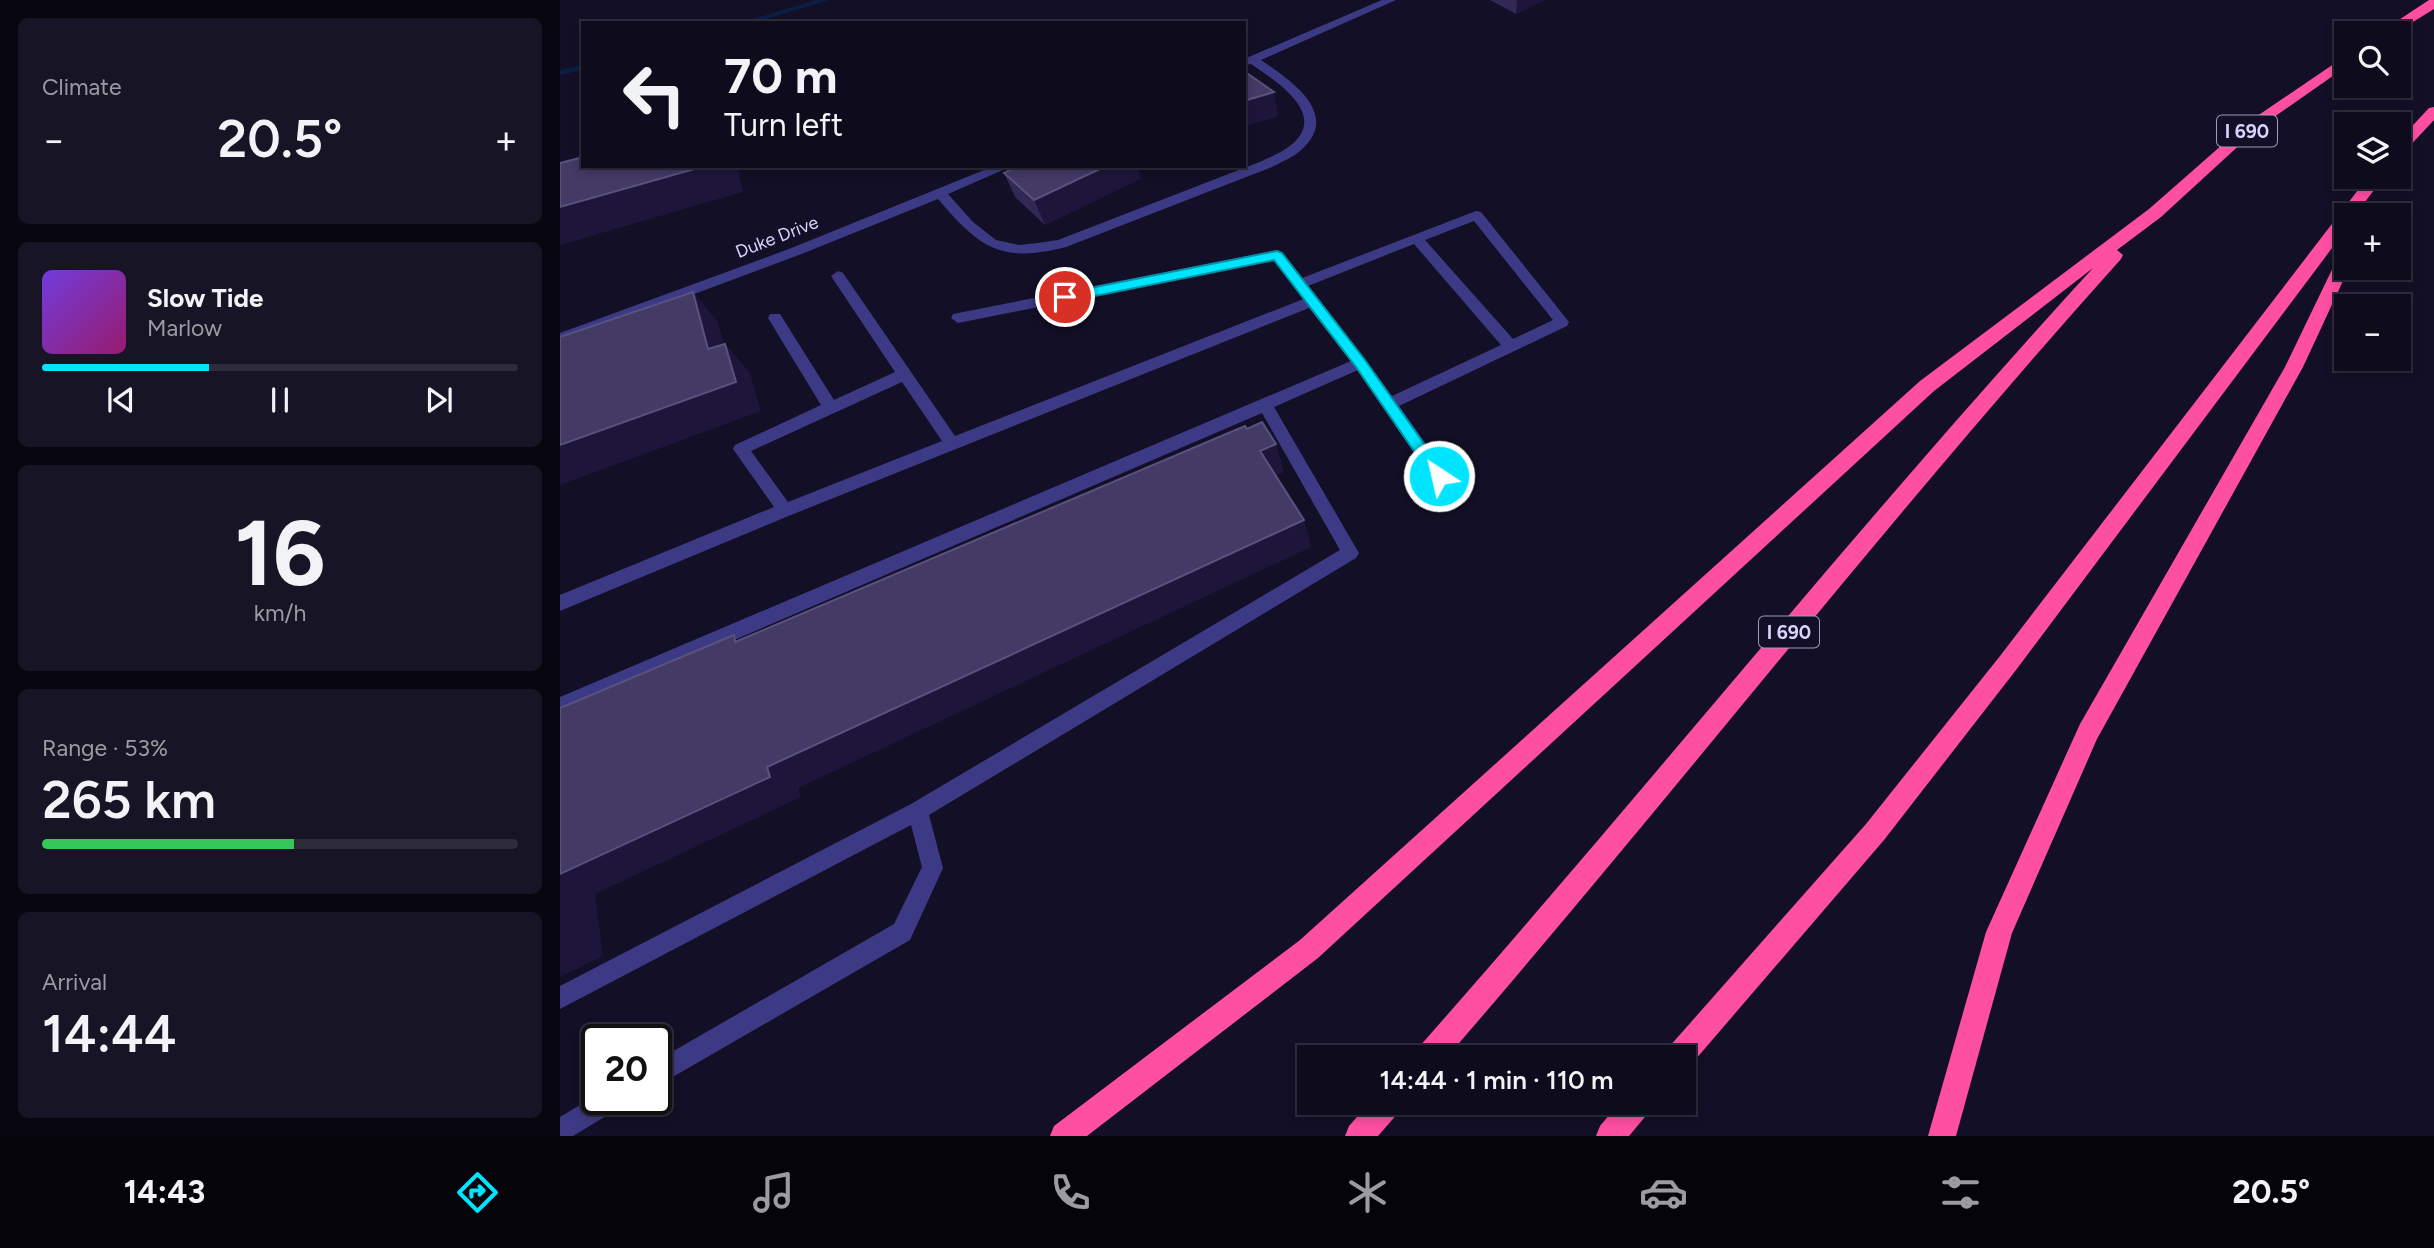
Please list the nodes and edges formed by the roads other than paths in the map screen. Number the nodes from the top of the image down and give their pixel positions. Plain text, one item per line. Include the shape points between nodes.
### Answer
1 (1391, 0) edge
2 (2434, 2) edge
3 (2405, 21) edge
4 (1249, 61) edge
5 (2334, 69) edge
6 (2434, 111) edge
7 (2411, 136) edge
8 (1001, 168) edge
9 (2369, 189) edge
10 (941, 194) junction
11 (2358, 203) edge
12 (2155, 213) junction
13 (2334, 233) edge
14 (1416, 238) junction
15 (838, 275) dead end
16 (2336, 280) edge
17 (1299, 284) junction
18 (1312, 302) junction
19 (775, 318) dead end
20 (958, 318) dead end
21 (560, 339) edge
22 (1511, 347) junction
23 (1360, 363) junction
24 (904, 374) junction
25 (1389, 404) junction
26 (1265, 405) junction
27 (831, 408) junction
28 (952, 444) junction
29 (1439, 476) dead end
30 (785, 510) junction
31 (560, 603) edge
32 (560, 706) edge
33 (918, 811) junction
34 (560, 998) edge
35 (1440, 1045) edge
36 (1689, 1045) edge
37 (672, 1065) edge
38 (586, 1115) edge
39 (1377, 1115) edge
40 (1628, 1115) edge
41 (560, 1130) edge
42 (1064, 1136) edge
43 (1359, 1136) edge
44 (1610, 1136) edge
45 (1942, 1136) edge

1 - 4 street
2 - 3 highway
4 - 10 street via 1295,90 1311,117 1311,129 1297,147 1267,164 1061,244 1037,249 993,245 977,236
5 - 12 highway, I 690 via 2252,126
6 - 7 highway
8 - 10 street, Duke Drive
9 - 11 highway
10 - 21 street, Duke Drive
12 - 35 highway, I 690 via 2043,332
12 - 42 highway via 1927,386 1309,949
13 - 36 highway via 1875,832
14 - 17 street
14 - 22 street
14 - 22 street via 1476,215 1562,322
15 - 24 street
16 - 45 highway via 2294,367 2088,732 1999,932
17 - 18 street
17 - 20 street via 1277,256
18 - 23 street
18 - 28 street
19 - 27 street
22 - 25 street
23 - 25 street
23 - 26 street
24 - 27 street
24 - 28 street
25 - 29 street
26 - 32 street
26 - 33 street via 1350,553
27 - 30 street via 741,449
28 - 30 street
30 - 31 street
33 - 34 street
33 - 37 street via 933,868 902,932
38 - 41 street
39 - 43 highway
40 - 44 highway

